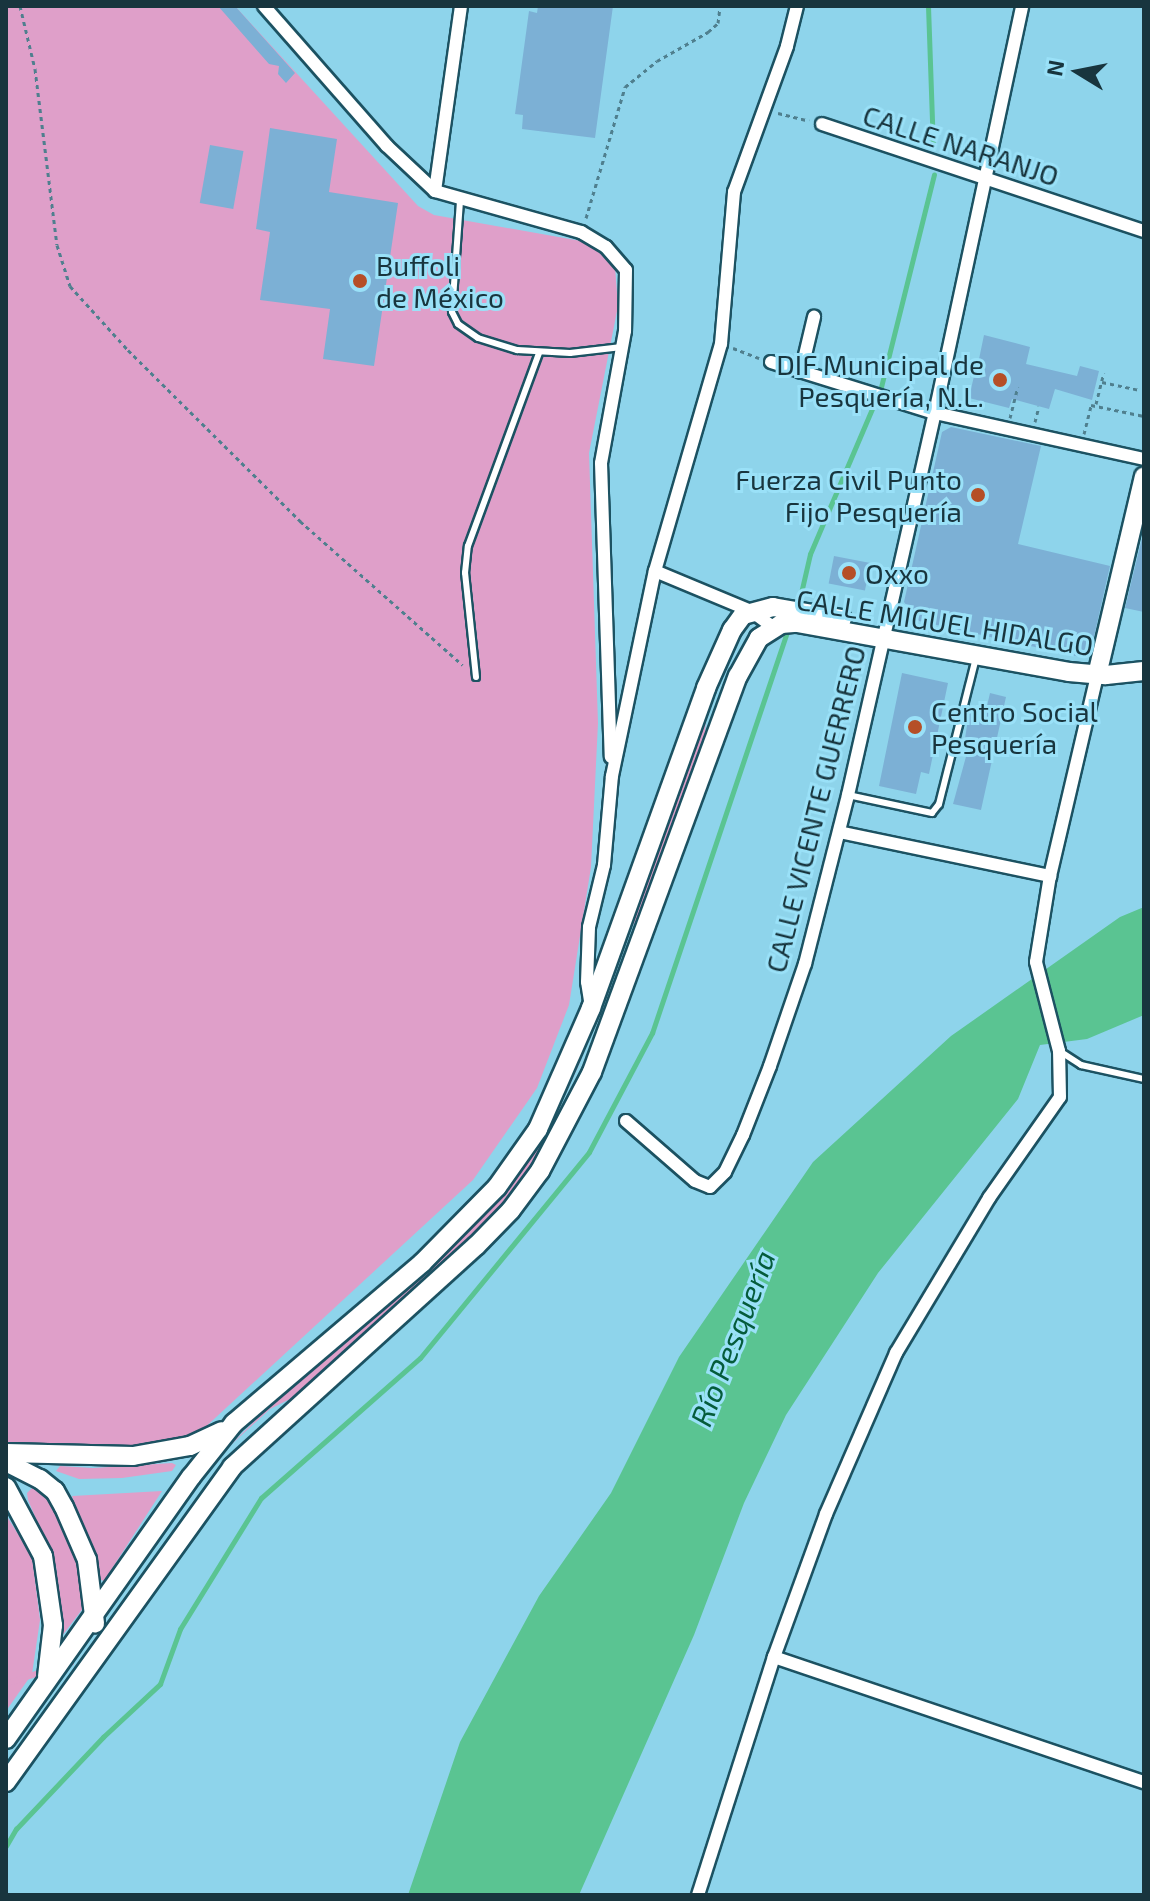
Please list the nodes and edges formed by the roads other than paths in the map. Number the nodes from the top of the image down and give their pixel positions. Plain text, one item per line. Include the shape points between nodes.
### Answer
1 (264, 6) edge
2 (461, 6) edge
3 (797, 6) edge
4 (1022, 6) edge
5 (822, 124) road end
6 (986, 179) junction
7 (435, 191) junction
8 (460, 201) junction
9 (1144, 231) edge
10 (814, 317) dead end
11 (622, 347) junction
12 (539, 353) junction
13 (771, 362) road end
14 (801, 372) junction
15 (935, 413) junction
16 (1144, 459) edge
17 (1143, 487) edge
18 (655, 571) junction
19 (751, 611) junction
20 (773, 627) junction
21 (884, 632) junction
22 (978, 651) junction
23 (1144, 668) edge
24 (1098, 672) junction
25 (476, 677) road end
26 (612, 776) junction
27 (848, 795) junction
28 (839, 832) junction
29 (1050, 876) junction
30 (591, 1008) junction
31 (613, 1017) junction
32 (1059, 1051) junction
33 (1144, 1079) edge
34 (626, 1121) dead end
35 (234, 1423) junction
36 (6, 1453) edge
37 (6, 1462) edge
38 (6, 1487) edge
39 (95, 1617) junction
40 (774, 1657) junction
41 (45, 1683) junction
42 (6, 1739) edge
43 (6, 1771) edge
44 (6, 1782) edge
45 (1144, 1782) edge
46 (698, 1895) edge

1 - 7 street via 387,146
2 - 7 street
3 - 18 street via 734,192 721,344
4 - 6 street, CALLE VICENTE GUERRERO
5 - 6 street, CALLE NARANJO
6 - 9 street, CALLE NARANJO
6 - 15 street, CALLE VICENTE GUERRERO
7 - 8 street
8 - 11 street via 581,232 606,247 626,270
8 - 12 lane via 455,320 478,338
10 - 14 street
11 - 12 lane
11 - 26 street via 601,476
12 - 25 lane via 465,560
13 - 14 street
14 - 15 street
15 - 16 street
15 - 21 street, CALLE VICENTE GUERRERO
17 - 24 main road
18 - 19 street, CALLE MIGUEL HIDALGO
18 - 26 street
19 - 20 street, CALLE MIGUEL HIDALGO
19 - 21 main road via 801,610
19 - 30 main road via 732,630 707,683
20 - 21 main road, CALLE MIGUEL HIDALGO via 797,623
20 - 31 main road via 753,644 738,676
21 - 22 main road
21 - 27 street, CALLE VICENTE GUERRERO
22 - 24 main road
22 - 27 lane via 939,804 932,813
23 - 24 main road
24 - 29 street
26 - 30 street via 604,865 589,927
27 - 28 street, CALLE VICENTE GUERRERO
28 - 29 street
28 - 34 street, CALLE VICENTE GUERRERO via 805,964 725,1172 710,1187 695,1181
29 - 32 street via 1036,962
30 - 31 main road
30 - 35 main road via 538,1129 497,1187 422,1263
31 - 44 main road via 580,1098 540,1171 511,1210 232,1467
32 - 33 lane via 1081,1065
32 - 40 street via 1060,1097 960,1243 896,1353 826,1514
35 - 36 main road via 202,1442 159,1453 81,1458
35 - 39 main road
37 - 39 main road via 55,1491 87,1560
38 - 41 main road via 33,1531 51,1594 52,1655
39 - 41 main road
39 - 43 main road via 85,1661
40 - 45 street
40 - 46 street
41 - 42 main road

